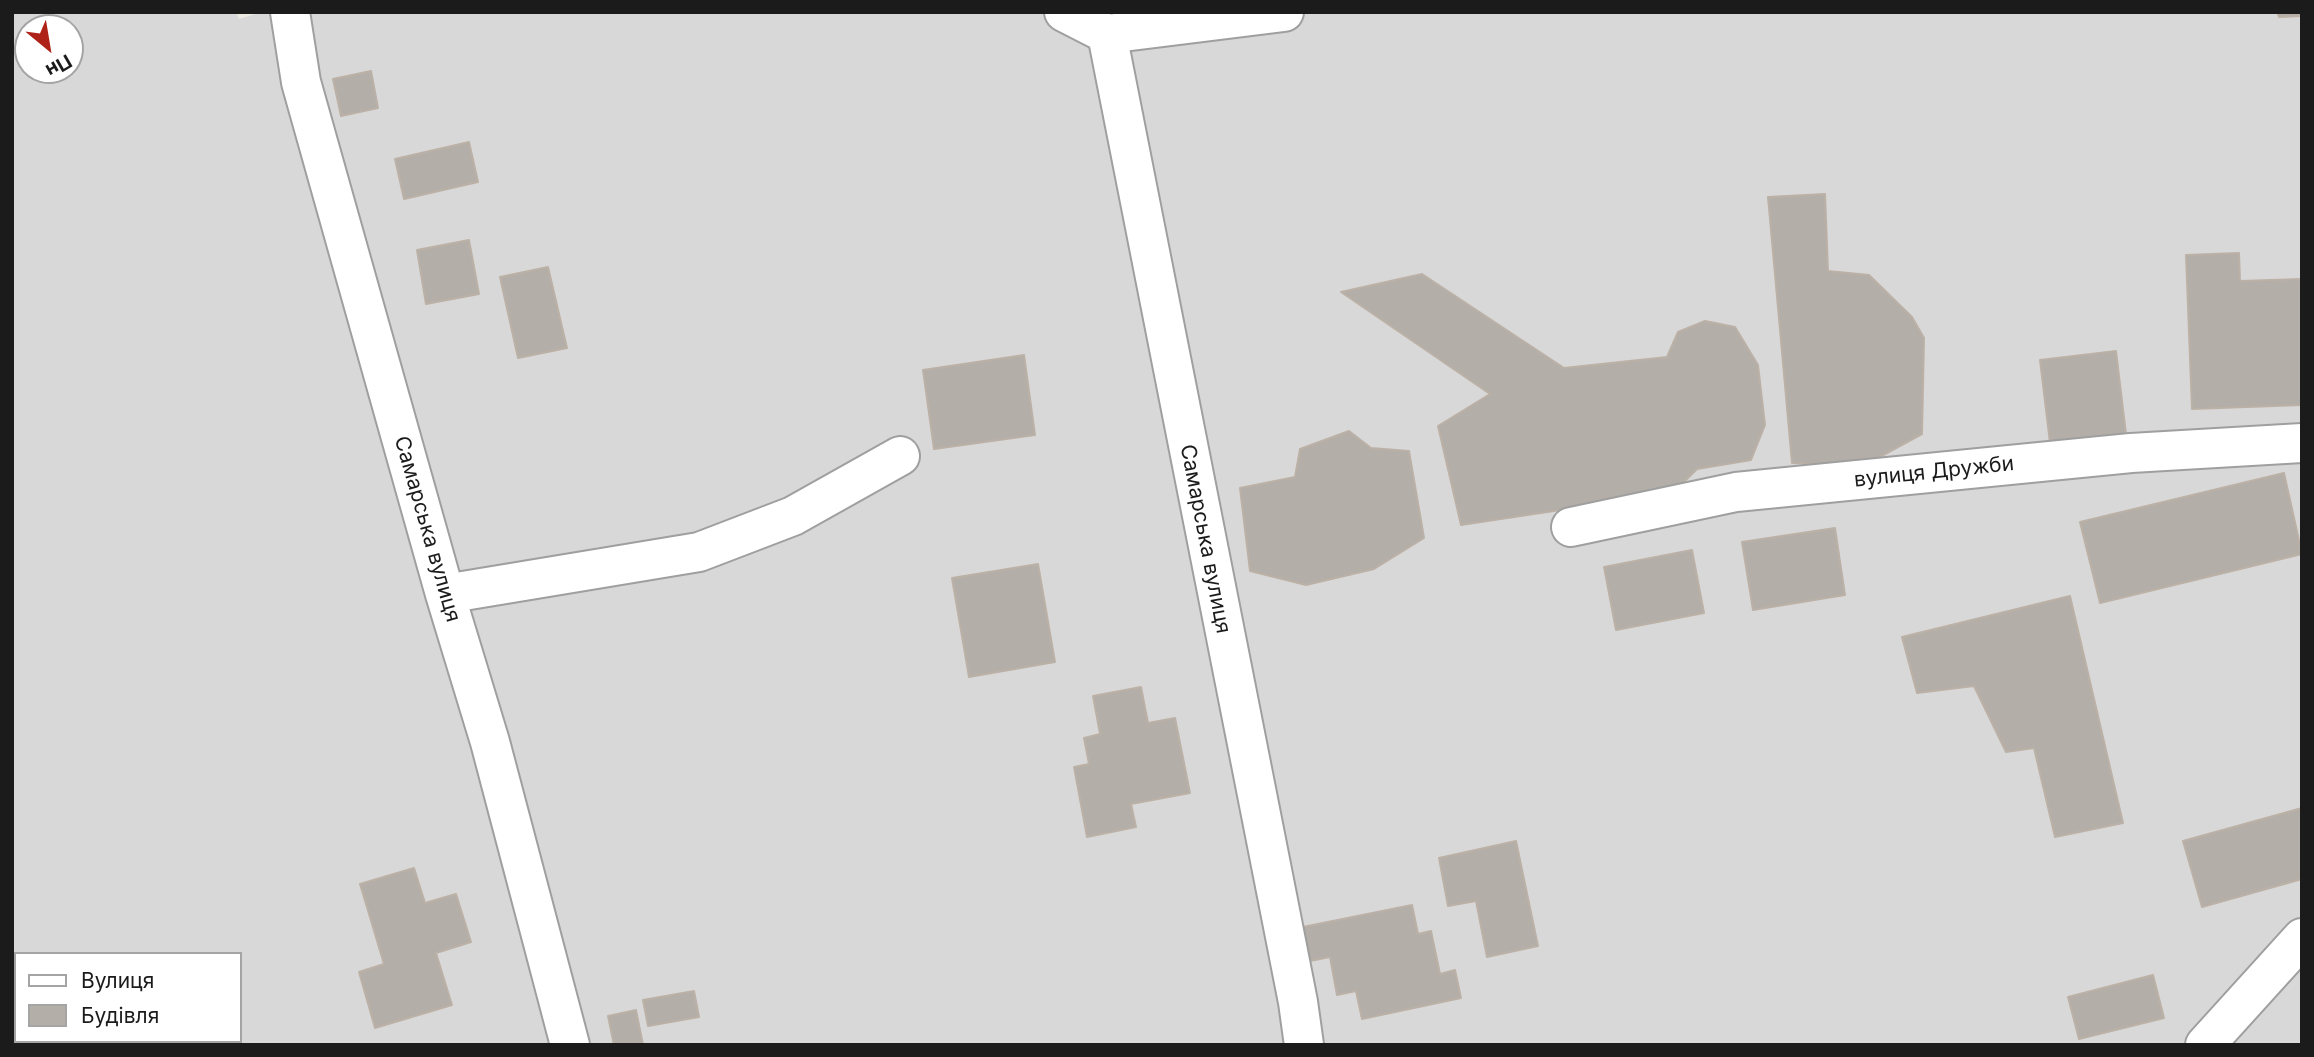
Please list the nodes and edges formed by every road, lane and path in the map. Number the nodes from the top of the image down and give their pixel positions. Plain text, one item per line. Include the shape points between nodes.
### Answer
1 (290, 12) edge
2 (1065, 12) edge
3 (1284, 12) edge
4 (1107, 34) junction
5 (2302, 443) edge
6 (900, 456) dead end
7 (1570, 527) dead end
8 (445, 594) junction
9 (2302, 938) edge
10 (570, 1045) edge
11 (1304, 1045) edge
12 (2205, 1045) edge

1 - 8 street, Самарська вулиця via 301,82
2 - 4 street
3 - 4 street
4 - 11 street, Самарська вулиця
5 - 7 street, вулиця Дружби via 2131,453 1736,492
6 - 8 street via 793,516 699,552
8 - 10 street, Самарська вулиця via 490,742
9 - 12 street

